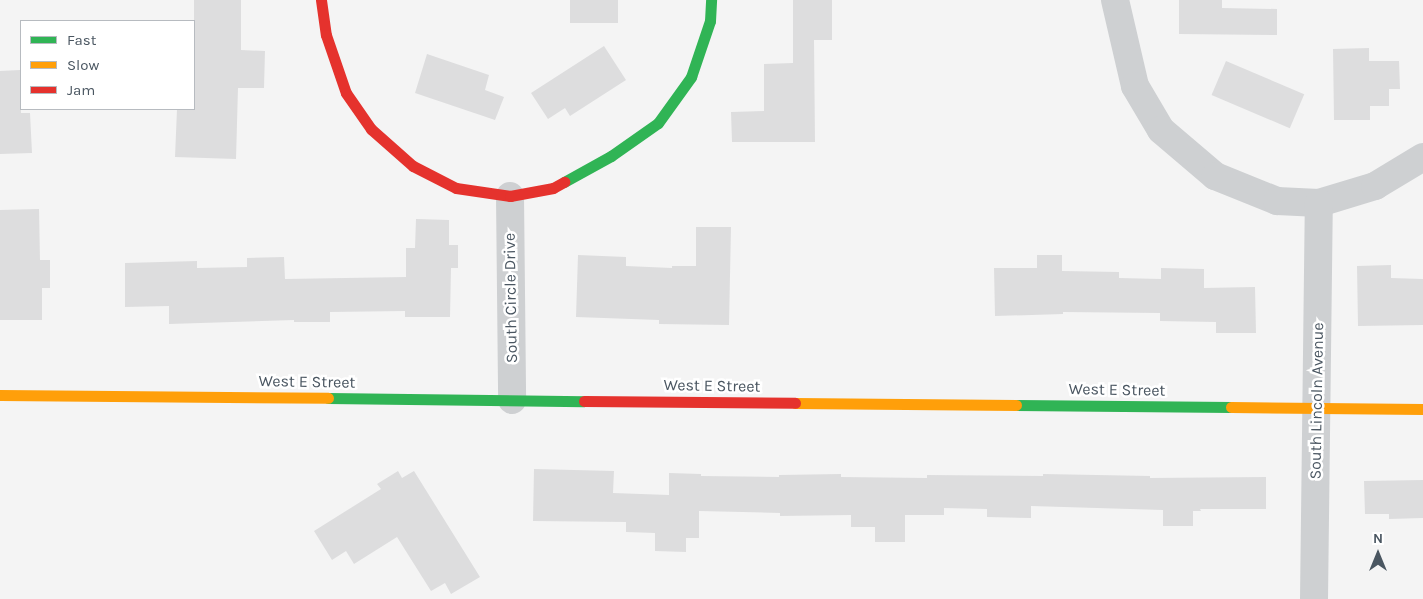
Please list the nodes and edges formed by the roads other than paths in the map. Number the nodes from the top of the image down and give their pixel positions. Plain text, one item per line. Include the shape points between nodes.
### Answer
1 (321, 0) edge
2 (711, 0) edge
3 (1115, 0) edge
4 (1423, 157) edge
5 (510, 196) junction
6 (1319, 203) junction
7 (0, 395) edge
8 (512, 400) junction
9 (1317, 408) junction
10 (1423, 409) edge
11 (1314, 599) edge

1 - 5 street via 326,35 346,93 371,129 413,166 456,188
2 - 5 street via 710,21 691,77 658,123 611,156 553,188
3 - 6 street via 1135,86 1162,130 1215,176 1277,201
4 - 6 street via 1375,186
5 - 8 street, South Circle Drive
6 - 9 street, South Lincoln Avenue
7 - 8 street, West E Street
8 - 9 street, West E Street
9 - 10 street, West E Street
9 - 11 street, South Lincoln Avenue

